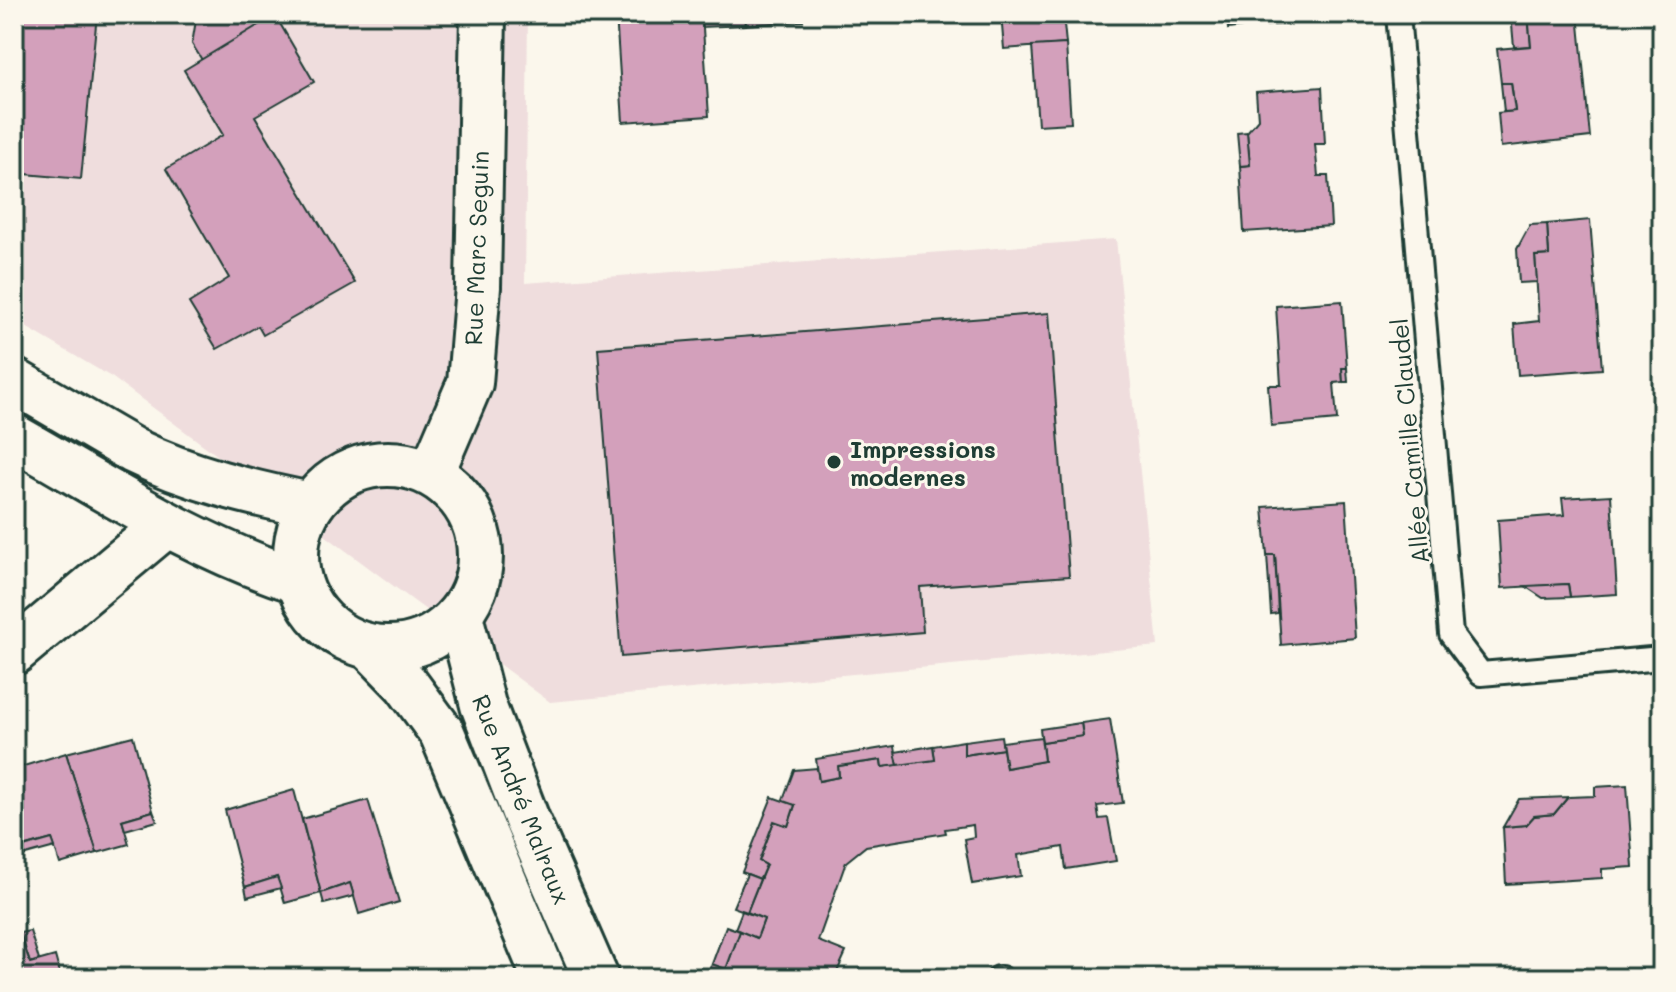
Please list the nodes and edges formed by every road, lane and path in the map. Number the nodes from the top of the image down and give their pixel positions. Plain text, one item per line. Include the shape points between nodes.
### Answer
1 (483, 14) edge
2 (1398, 14) edge
3 (14, 381) edge
4 (14, 437) edge
5 (431, 474) junction
6 (311, 505) junction
7 (166, 525) junction
8 (299, 581) junction
9 (460, 616) junction
10 (371, 648) junction
11 (14, 652) edge
12 (1662, 658) edge
13 (545, 978) edge
14 (596, 978) edge

1 - 5 street, Rue Marc Seguin via 478,287 470,383
2 - 12 lane, Allée Camille Claudel via 1451,634 1481,674
3 - 6 street via 151,460 254,494
4 - 7 street
5 - 6 street via 405,464 352,470 328,485
5 - 9 street via 457,494 475,522 481,554 476,587
6 - 8 street via 299,529
7 - 8 street
7 - 11 street
8 - 10 street via 313,612 339,635
9 - 10 street via 419,644
9 - 14 street, Rue André Malraux via 488,720
10 - 13 street, Rue André Malraux via 442,733

